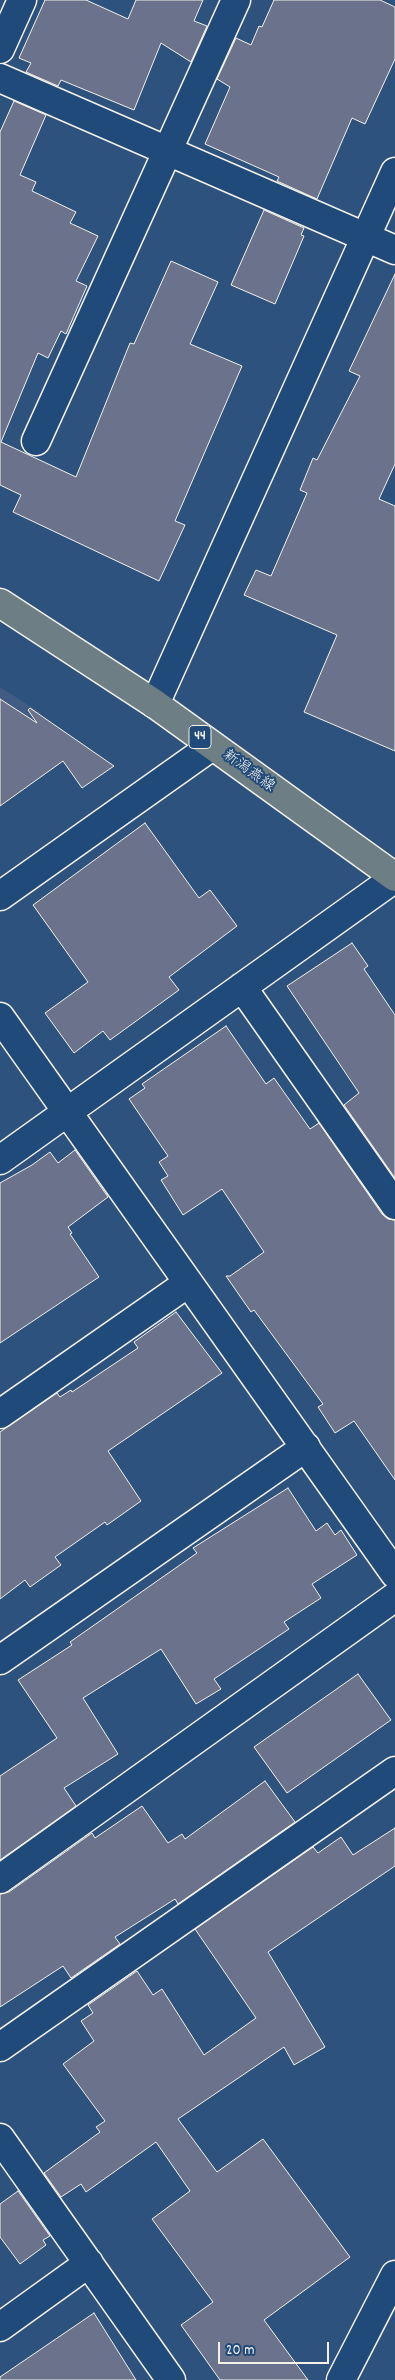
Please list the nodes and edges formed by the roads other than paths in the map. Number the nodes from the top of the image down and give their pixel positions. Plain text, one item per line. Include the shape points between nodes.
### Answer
1 (22, 0) edge
2 (236, 0) edge
3 (0, 49) edge
4 (0, 78) edge
5 (169, 151) junction
6 (395, 172) edge
7 (366, 236) junction
8 (395, 250) edge
9 (36, 441) dead end
10 (0, 603) edge
11 (155, 704) junction
12 (212, 746) junction
13 (395, 878) edge
14 (0, 896) edge
15 (242, 987) junction
16 (0, 1017) edge
17 (68, 1112) junction
18 (0, 1160) edge
19 (395, 1205) edge
20 (188, 1283) junction
21 (0, 1414) edge
22 (306, 1447) junction
23 (395, 1574) edge
24 (395, 1597) edge
25 (0, 1660) edge
26 (395, 1772) edge
27 (0, 1878) edge
28 (0, 2048) edge
29 (0, 2138) edge
30 (89, 2263) junction
31 (395, 2276) edge
32 (0, 2327) edge
33 (171, 2380) edge
34 (341, 2380) edge

1 - 3 street
2 - 5 street
4 - 5 street
5 - 7 street
5 - 9 street
6 - 7 street
7 - 8 street
7 - 11 street
10 - 11 main road, 新潟燕線 / 44
11 - 12 main road, 新潟燕線 / 44
12 - 13 main road, 新潟燕線 / 44
12 - 14 street
13 - 15 street
15 - 17 street
15 - 19 street
16 - 17 street
17 - 18 street
17 - 20 street
20 - 21 street
20 - 22 street
22 - 23 street
22 - 25 street
24 - 27 street
26 - 28 street
29 - 30 street
30 - 32 street
30 - 33 street
31 - 34 street

